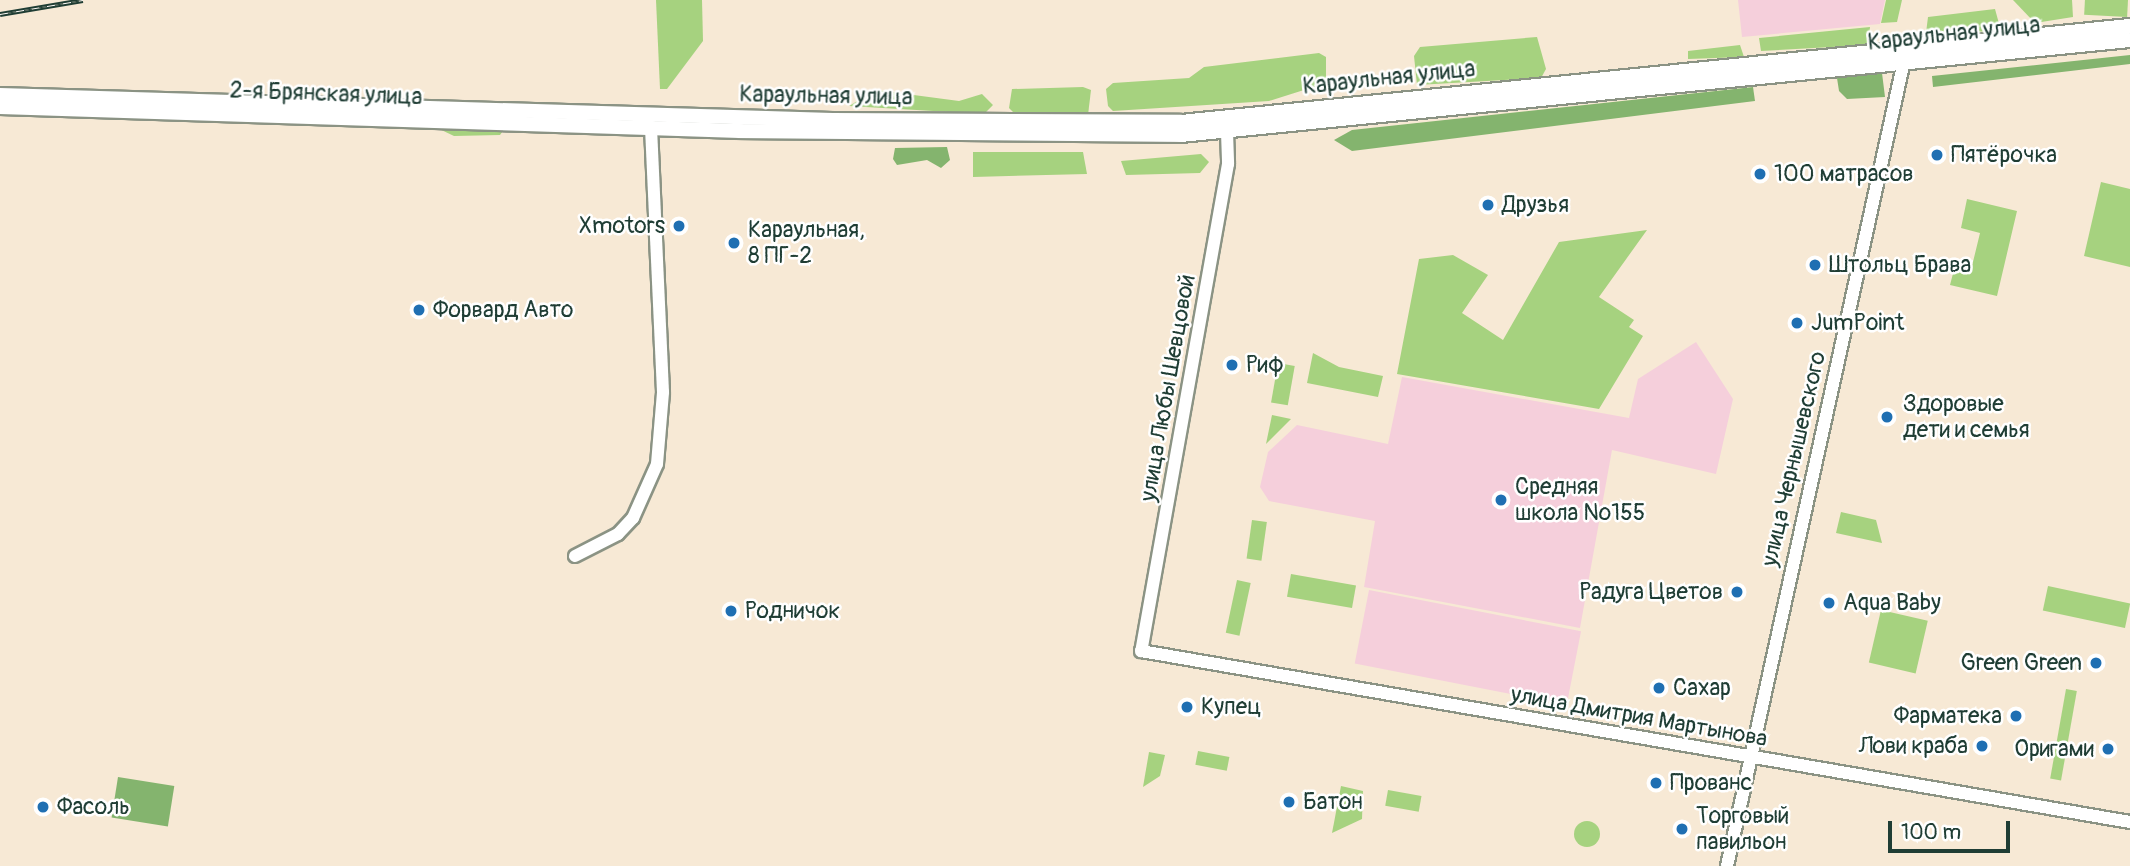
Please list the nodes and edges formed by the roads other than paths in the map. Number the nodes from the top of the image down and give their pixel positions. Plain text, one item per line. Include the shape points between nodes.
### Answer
1 (2130, 26) edge
2 (2130, 40) edge
3 (1904, 55) junction
4 (0, 95) edge
5 (0, 107) edge
6 (651, 120) junction
7 (1227, 132) junction
8 (575, 556) dead end
9 (1142, 651) joint
10 (1750, 759) junction
11 (2130, 822) edge
12 (1727, 866) edge

1 - 3 main road, Караульная улица
2 - 3 main road, Караульная улица
3 - 6 main road, Караульная улица via 1181,122
3 - 7 main road, Караульная улица
3 - 10 street, улица Чернышевского
4 - 6 main road, 2-я Брянская улица
5 - 6 main road, 2-я Брянская улица
6 - 7 main road, Караульная улица via 1103,137
6 - 8 street via 663,392 657,464 633,518 618,534
7 - 9 street, улица Любы Шевцовой via 1228,164
9 - 10 street, улица Дмитрия Мартынова
10 - 11 street, улица Дмитрия Мартынова
10 - 12 street, улица Чернышевского

